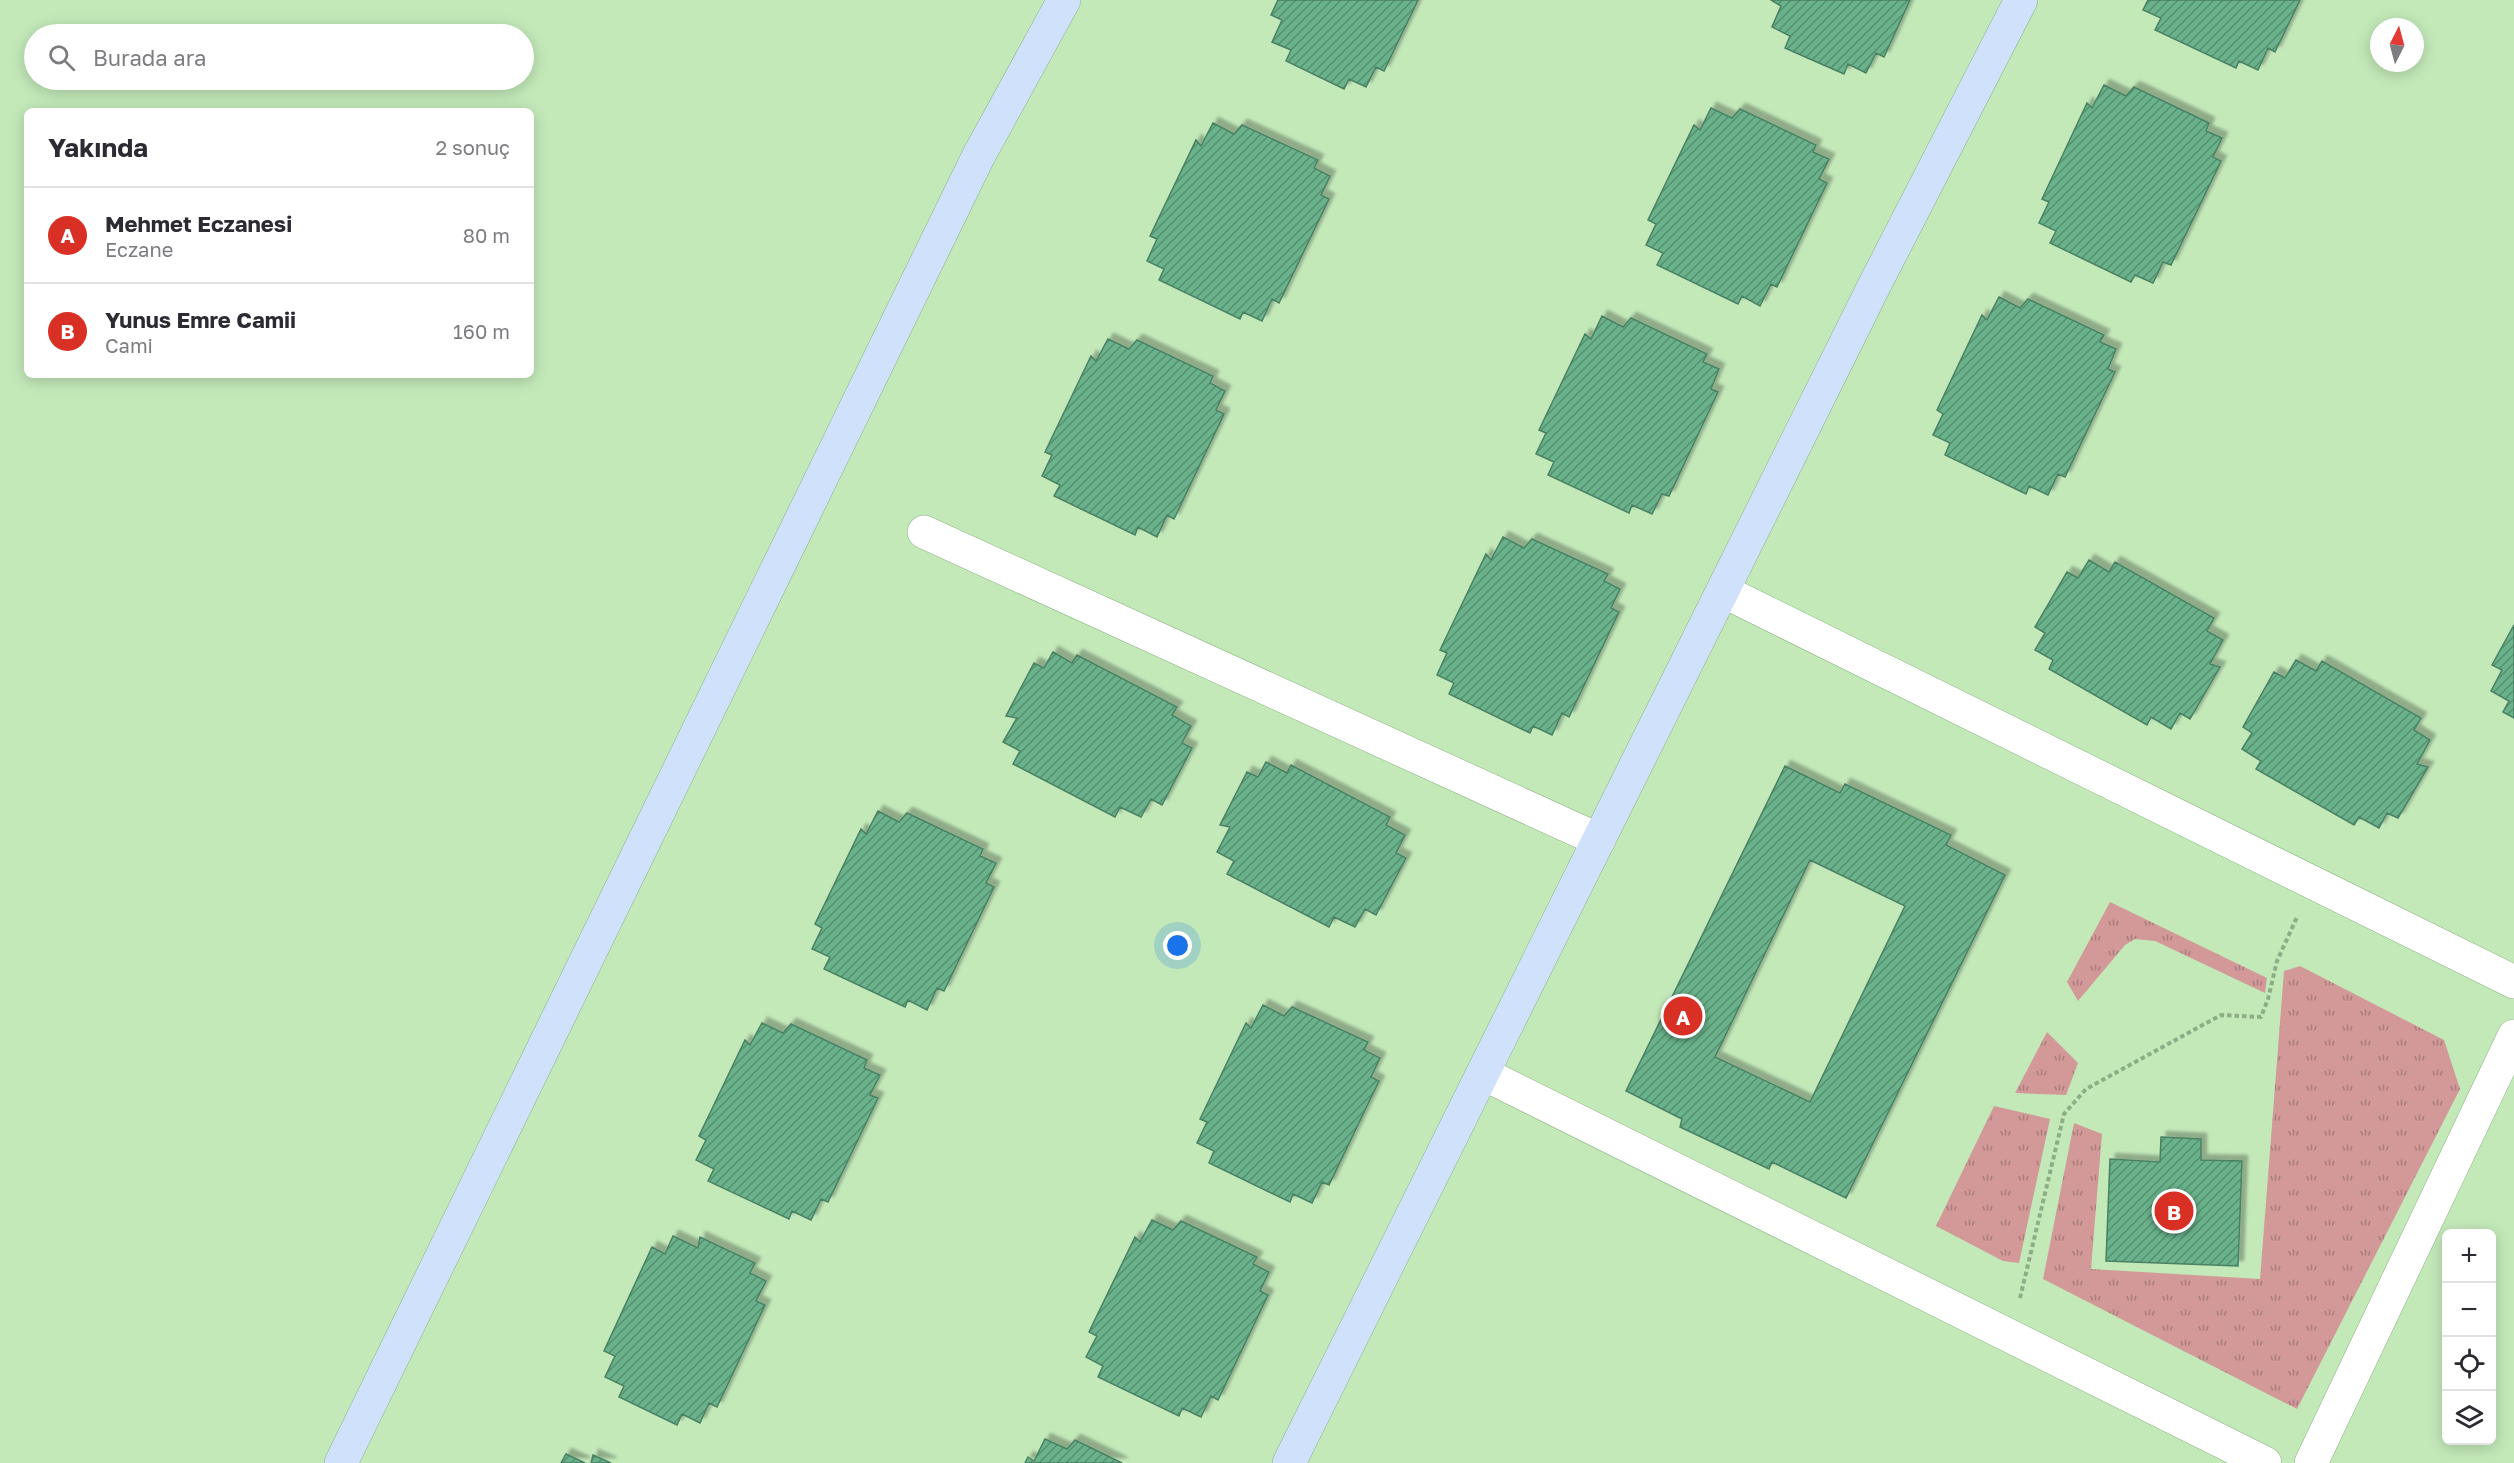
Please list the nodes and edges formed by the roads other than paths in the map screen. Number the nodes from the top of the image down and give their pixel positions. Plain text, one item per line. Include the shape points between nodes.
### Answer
1 (1064, 0) edge
2 (2021, 0) edge
3 (924, 532) dead end
4 (1723, 591) junction
5 (1599, 840) junction
6 (2514, 982) edge
7 (2514, 1036) edge
8 (1484, 1074) junction
9 (341, 1463) edge
10 (1289, 1463) edge
11 (2265, 1463) edge
12 (2311, 1463) edge

1 - 9 street via 978,157
2 - 4 street
3 - 5 street
4 - 5 street
4 - 6 street
5 - 8 street
7 - 12 street
8 - 10 street
8 - 11 street

